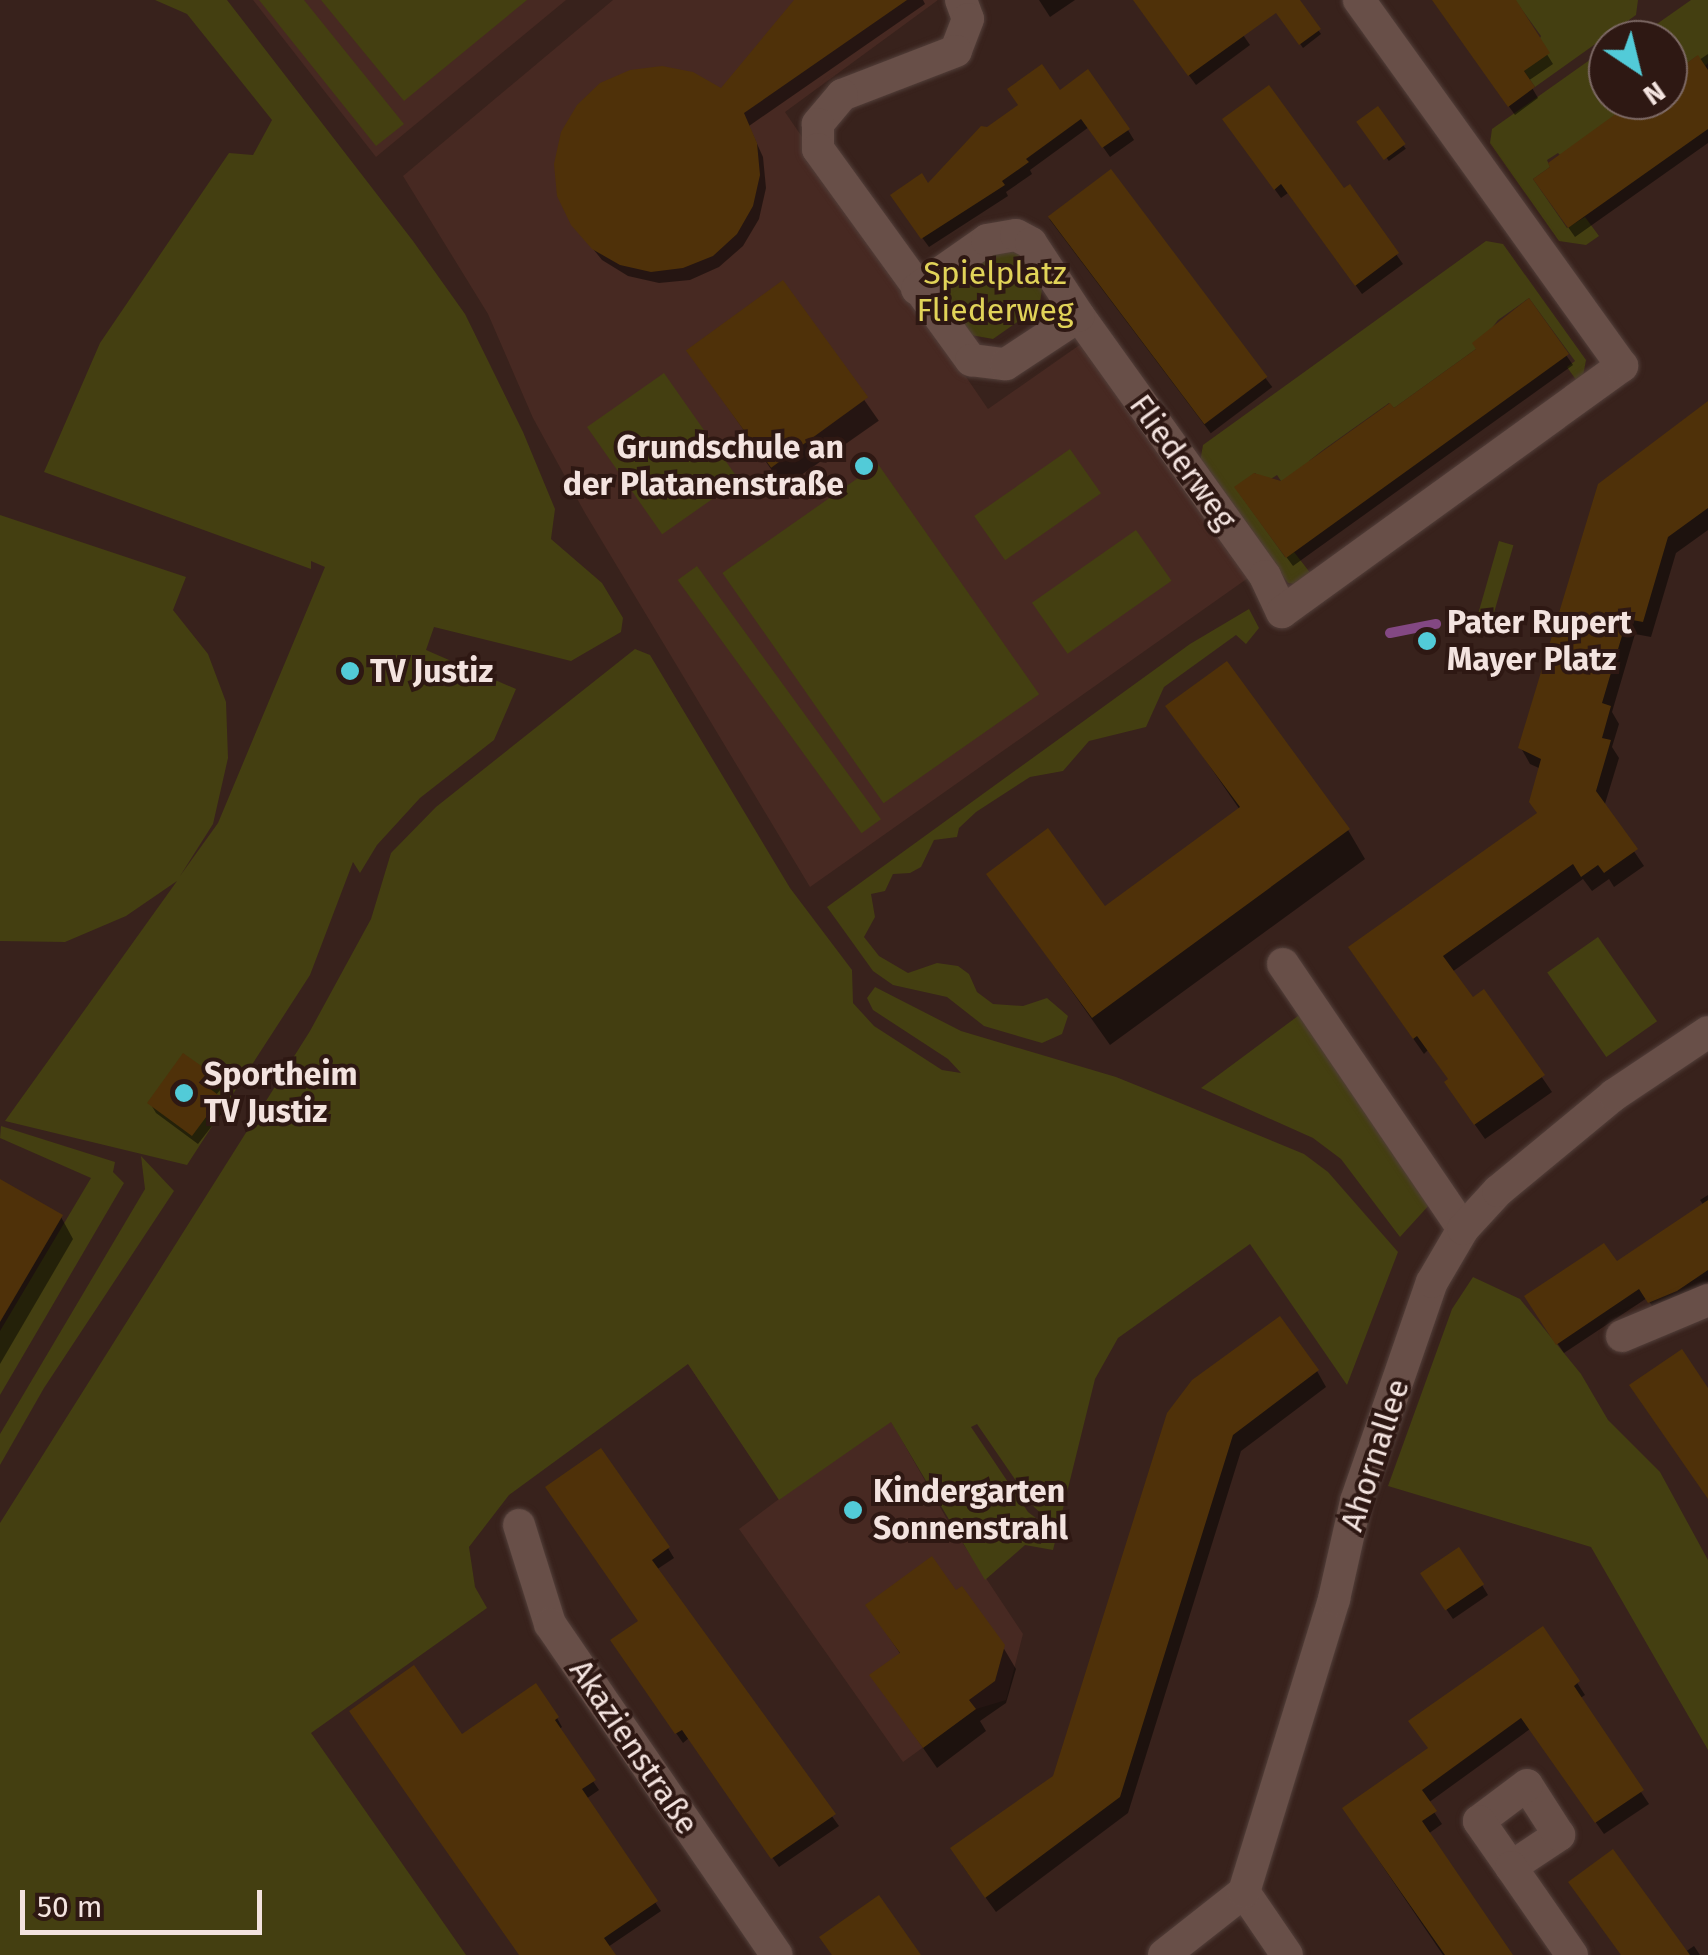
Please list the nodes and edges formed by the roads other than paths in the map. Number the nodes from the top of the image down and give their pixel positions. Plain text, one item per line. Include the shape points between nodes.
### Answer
1 (961, 0) edge
2 (1359, 0) edge
3 (917, 289) junction
4 (1079, 316) junction
5 (1283, 964) dead end
6 (1708, 1032) edge
7 (1463, 1229) junction
8 (1708, 1300) edge
9 (1622, 1336) dead end
10 (519, 1524) dead end
11 (1511, 1867) dead end
12 (1244, 1892) junction
13 (777, 1955) edge
14 (1164, 1955) edge
15 (1287, 1955) edge
16 (1572, 1955) edge

1 - 3 street via 968,19 956,51 842,95 818,124 818,149
2 - 4 street, Fliederweg via 1622,366 1282,612 1265,576
3 - 4 street via 963,354 982,363 1006,364
3 - 4 street, Fliederweg via 987,240 1016,234 1031,243
5 - 7 street
6 - 7 street, Ahornallee via 1614,1095 1498,1191
7 - 12 street, Ahornallee via 1432,1282 1356,1501 1334,1600
8 - 9 street
10 - 13 street, Akazienstraße via 550,1624
11 - 16 street
12 - 14 street
12 - 15 street

